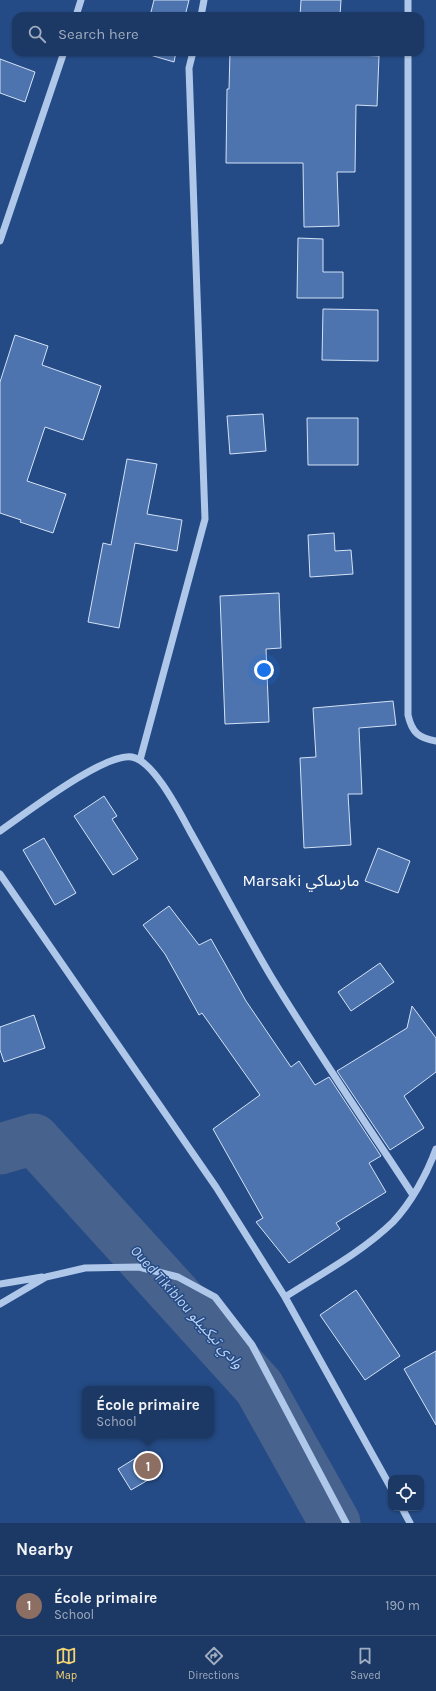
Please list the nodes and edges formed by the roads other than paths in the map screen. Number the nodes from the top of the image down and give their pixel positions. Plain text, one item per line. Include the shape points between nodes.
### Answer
1 (81, 0) edge
2 (204, 0) edge
3 (408, 0) edge
4 (77, 12) edge
5 (202, 12) edge
6 (408, 12) edge
7 (63, 56) edge
8 (191, 56) edge
9 (408, 56) edge
10 (0, 241) edge
11 (436, 741) edge
12 (140, 760) junction
13 (0, 831) edge
14 (0, 874) edge
15 (436, 1149) edge
16 (413, 1195) junction
17 (46, 1277) junction
18 (0, 1284) edge
19 (285, 1297) junction
20 (0, 1304) edge
21 (388, 1483) edge
22 (404, 1511) edge
23 (346, 1523) edge
24 (410, 1523) edge

1 - 4 street
2 - 5 street
3 - 6 street
7 - 10 street
8 - 12 street via 189,68 205,519
9 - 11 street via 408,715 414,733
12 - 13 street via 126,756 108,762
12 - 16 street via 151,770 176,807 272,978
14 - 19 street via 216,1187
15 - 16 street
16 - 19 street via 394,1221 372,1240
17 - 18 street
17 - 20 street
17 - 23 street via 85,1268 139,1267 178,1277 215,1297 252,1345
19 - 21 street
22 - 24 street

